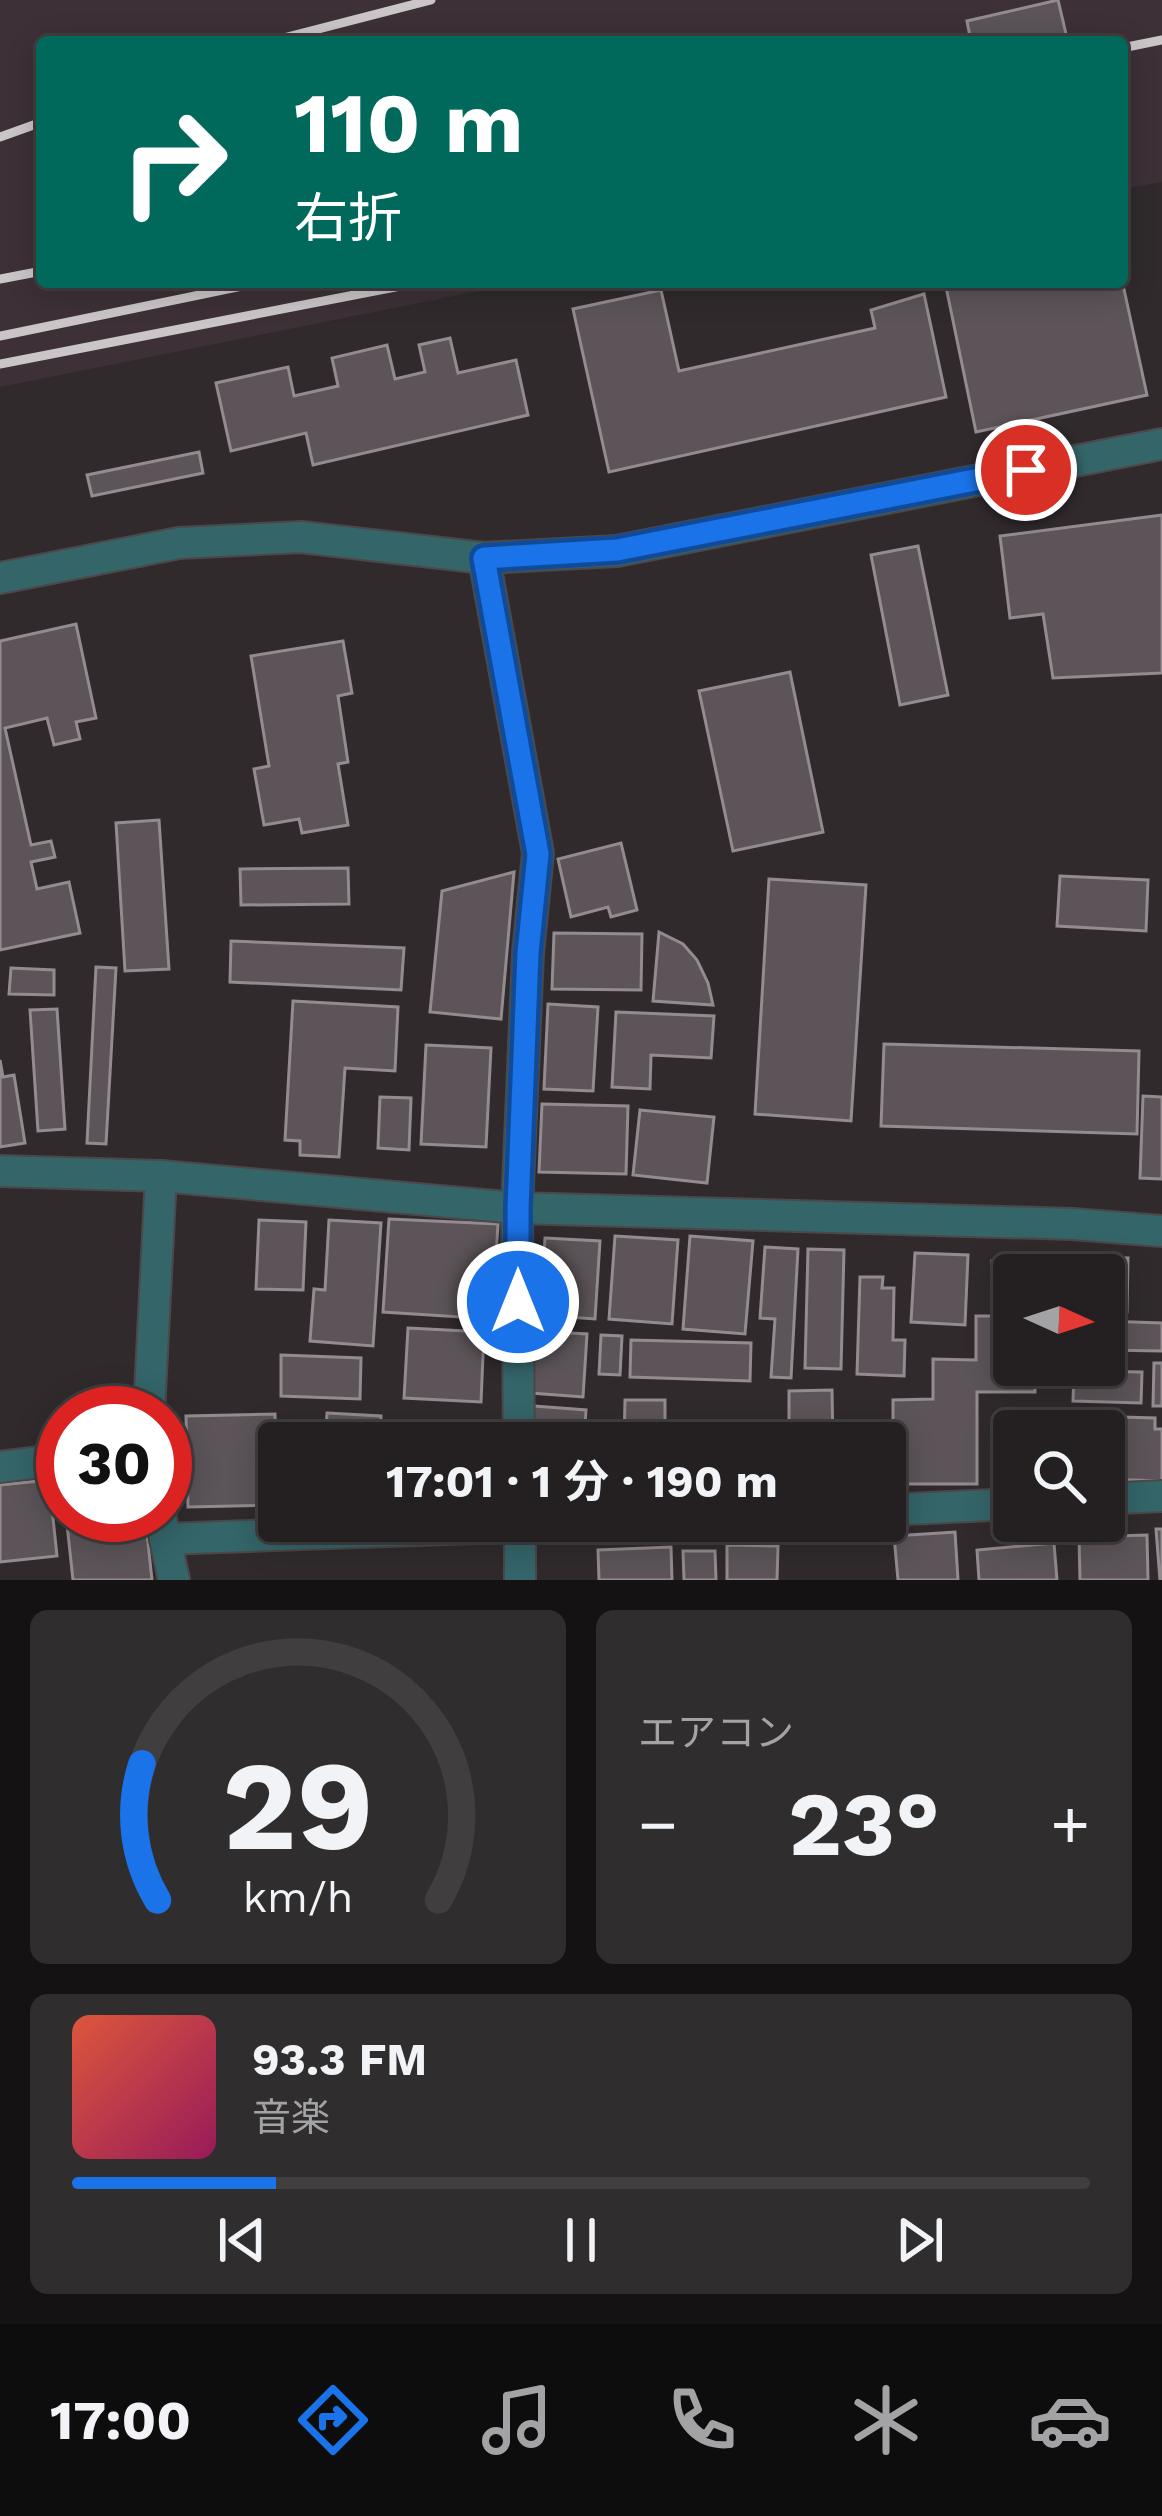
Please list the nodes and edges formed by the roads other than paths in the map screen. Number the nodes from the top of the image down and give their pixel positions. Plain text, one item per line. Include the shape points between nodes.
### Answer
1 (1162, 444) edge
2 (484, 558) junction
3 (0, 578) edge
4 (0, 1171) edge
5 (161, 1176) junction
6 (518, 1208) junction
7 (1162, 1231) edge
8 (149, 1386) edge
9 (519, 1422) edge
10 (36, 1462) edge
11 (0, 1467) edge
12 (1162, 1496) edge
13 (1125, 1498) edge
14 (993, 1505) edge
15 (906, 1509) edge
16 (258, 1526) edge
17 (192, 1527) edge
18 (166, 1542) edge
19 (520, 1542) edge
20 (174, 1580) edge
21 (520, 1580) edge

1 - 2 street via 617,550
2 - 3 street via 301,537 178,543
2 - 6 street via 538,854
4 - 5 street
5 - 6 street
5 - 8 street
6 - 7 street
6 - 9 street
10 - 11 street
12 - 13 street
14 - 15 street
16 - 17 street
18 - 20 street
19 - 21 street

